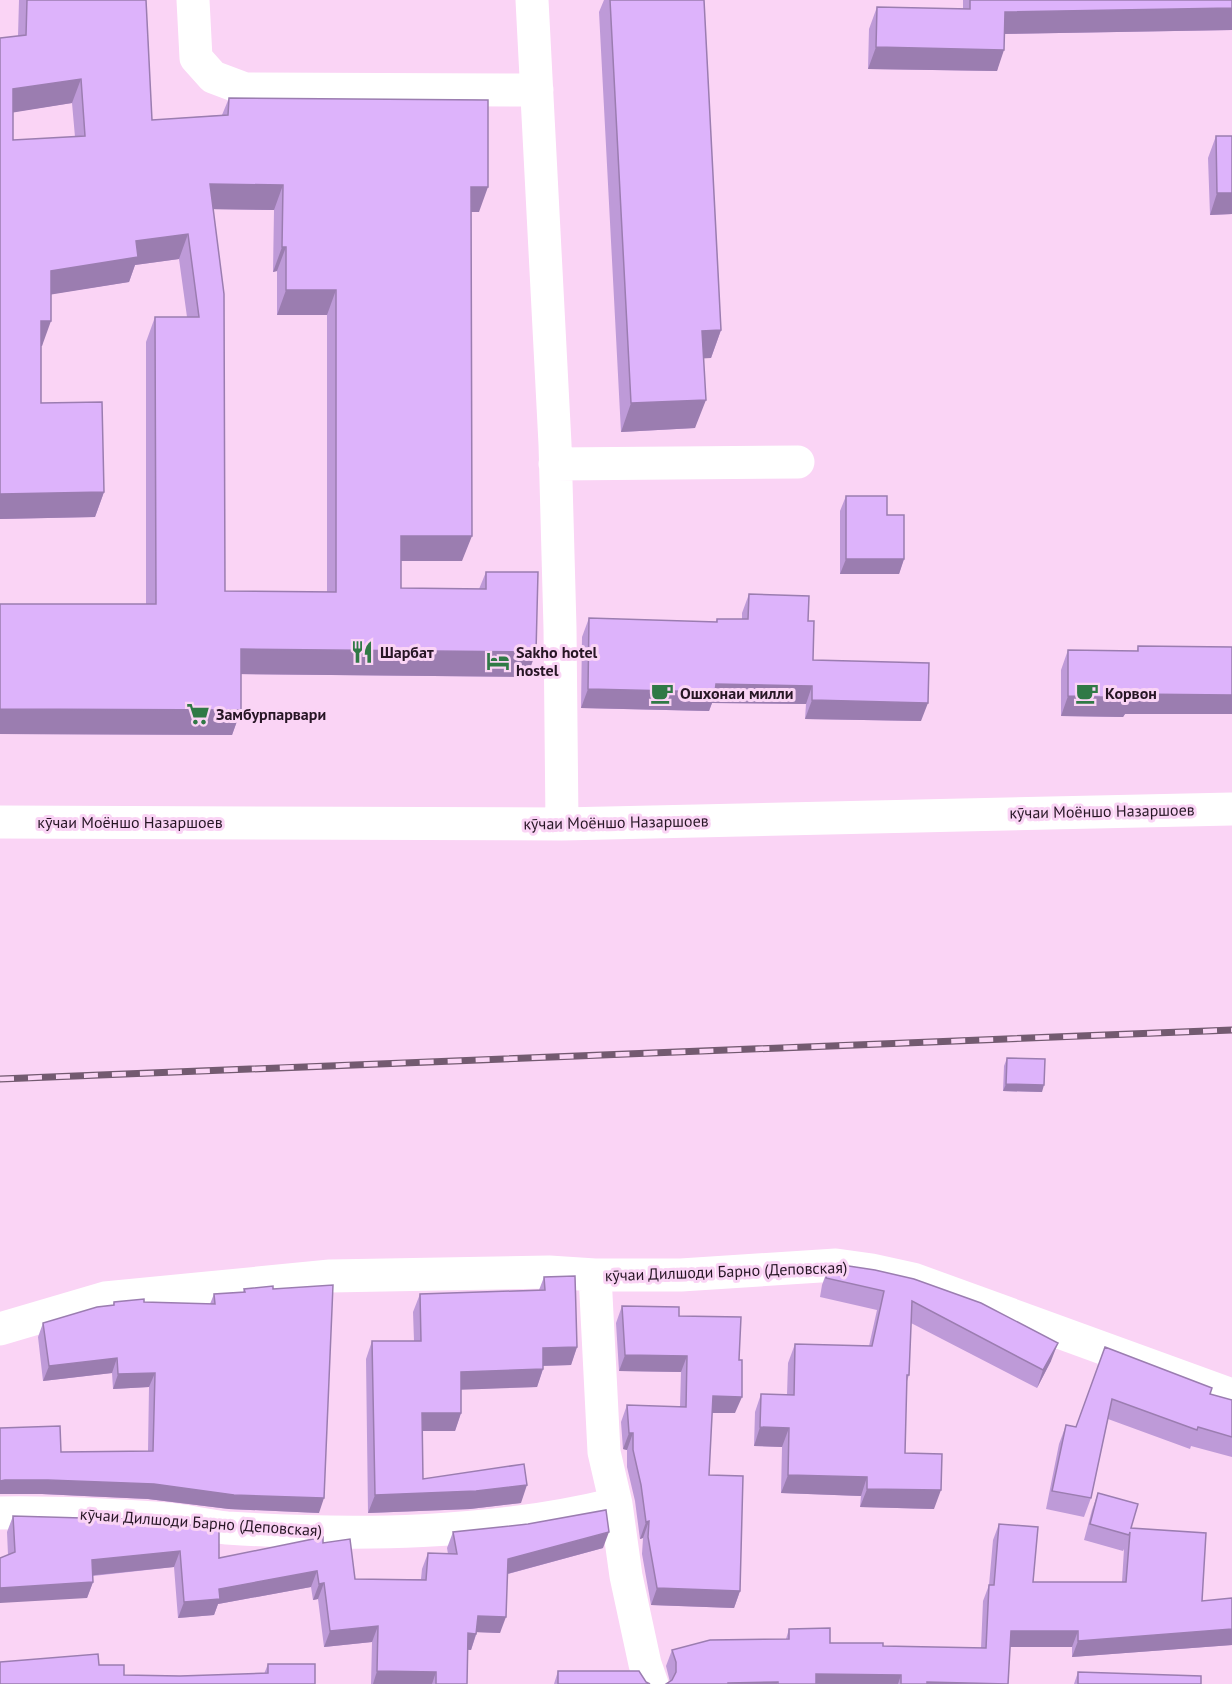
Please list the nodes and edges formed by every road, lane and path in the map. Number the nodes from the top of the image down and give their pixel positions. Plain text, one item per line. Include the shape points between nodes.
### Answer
1 (193, 0) edge
2 (532, 0) edge
3 (537, 90) junction
4 (798, 462) dead end
5 (555, 464) junction
6 (1232, 809) edge
7 (0, 822) edge
8 (562, 824) junction
9 (595, 1275) junction
10 (0, 1329) edge
11 (1232, 1395) edge
12 (616, 1504) junction
13 (0, 1513) edge
14 (652, 1684) edge

1 - 3 street via 196,58 213,77 246,89
2 - 3 street
3 - 5 street
4 - 5 street
5 - 8 street
6 - 8 street, кӯчаи Моёншо Назаршоев
7 - 8 street, кӯчаи Моёншо Назаршоев
9 - 10 street, кӯчаи Дилшоди Барно (Деповская) via 549,1272 330,1276 105,1298
9 - 11 street, кӯчаи Дилшоди Барно (Деповская) via 681,1275 836,1265 872,1269 923,1282
9 - 12 street, кӯчаи Дилшоди Барно (Деповская) via 604,1452
12 - 13 street, кӯчаи Дилшоди Барно (Деповская) via 518,1523 355,1534 224,1528 69,1512
12 - 14 street, кӯчаи Дилшоди Барно (Деповская) via 626,1576

